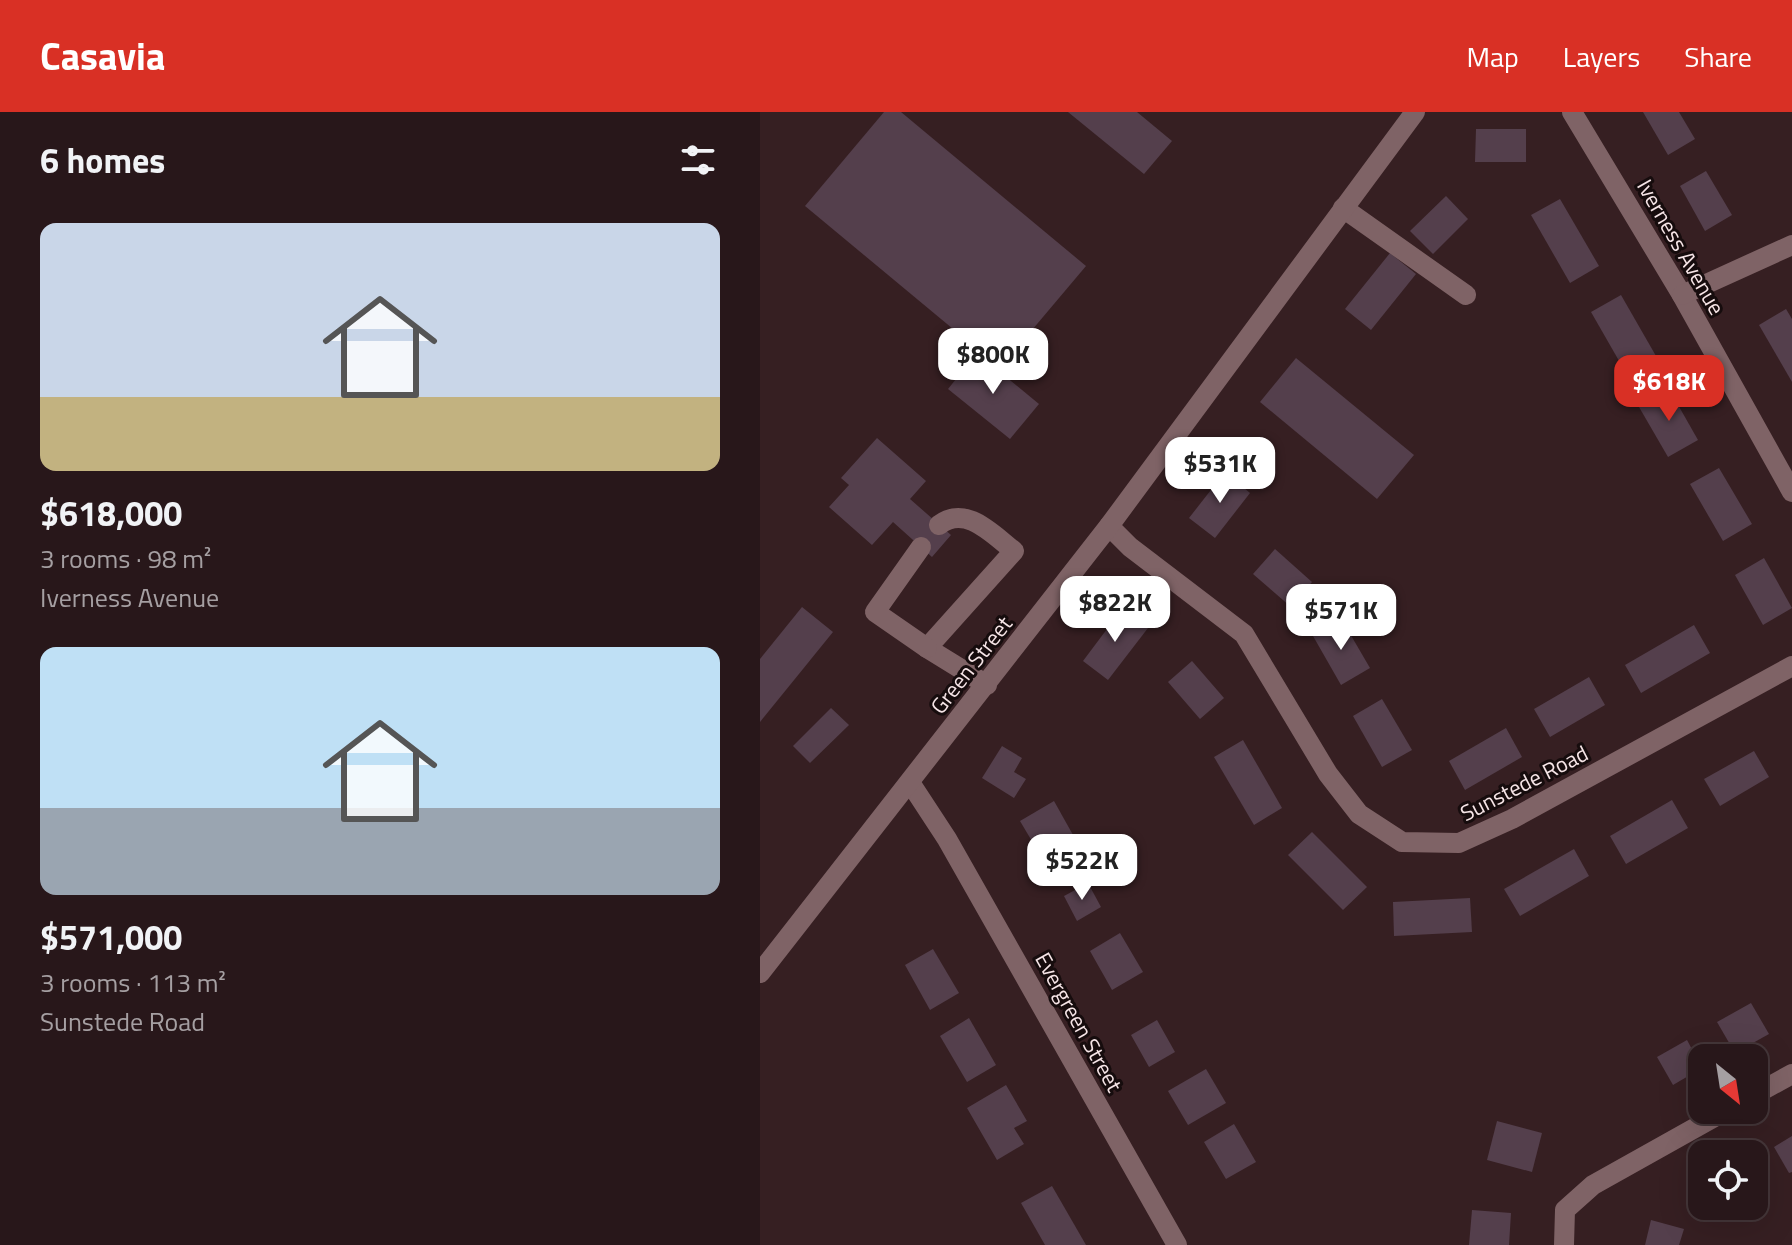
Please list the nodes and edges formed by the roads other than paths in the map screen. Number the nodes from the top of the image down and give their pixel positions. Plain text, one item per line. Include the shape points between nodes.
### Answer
1 (1415, 112) edge
2 (1572, 112) edge
3 (1343, 208) junction
4 (1792, 245) edge
5 (1466, 295) dead end
6 (1682, 295) junction
7 (1792, 492) edge
8 (939, 525) dead end
9 (1109, 526) junction
10 (921, 547) dead end
11 (927, 648) junction
12 (1792, 666) edge
13 (987, 685) junction
14 (911, 784) junction
15 (760, 973) edge
16 (1792, 1074) edge
17 (1768, 1087) edge
18 (1702, 1124) edge
19 (1177, 1245) edge
20 (1564, 1245) edge

1 - 3 street, Green Street
2 - 6 street, Iverness Avenue
3 - 5 street
3 - 9 street, Green Street
4 - 6 street
6 - 7 street, Iverness Avenue
8 - 11 street via 948,518 970,518 1014,551
9 - 12 street, Sunstede Road via 1244,634 1328,774 1359,814 1402,842 1459,843
9 - 13 street, Green Street
10 - 11 street via 875,612
11 - 13 street
13 - 14 street, Green Street
14 - 15 street, Green Street
14 - 19 street, Evergreen Street
16 - 17 street
18 - 20 street via 1593,1185 1565,1210

